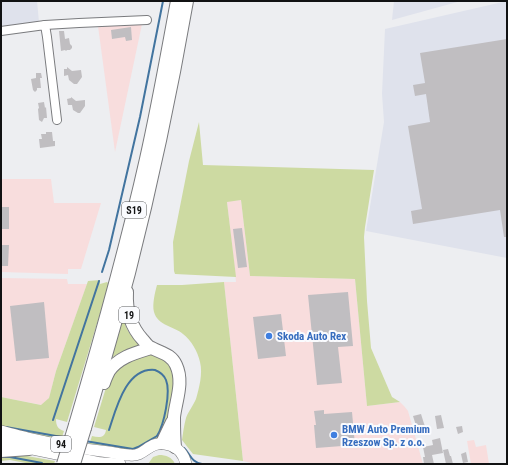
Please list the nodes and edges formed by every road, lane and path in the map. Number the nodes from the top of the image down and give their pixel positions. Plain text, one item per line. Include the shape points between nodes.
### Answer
1 (177, 1) edge
2 (187, 1) edge
3 (147, 20) dead end
4 (45, 25) junction
5 (1, 31) edge
6 (58, 120) dead end
7 (128, 274) junction
8 (151, 348) junction
9 (90, 409) junction
10 (174, 416) junction
11 (80, 426) junction
12 (1, 431) edge
13 (1, 435) edge
14 (1, 441) edge
15 (26, 445) junction
16 (1, 446) edge
17 (160, 447) junction
18 (175, 447) junction
19 (1, 451) edge
20 (96, 451) junction
21 (143, 462) edge
22 (104, 463) edge
23 (63, 464) edge
24 (74, 464) edge
25 (120, 464) edge
26 (185, 464) edge

1 - 11 highway, S19 via 146,160
2 - 7 highway, S19 via 167,107
3 - 4 street
4 - 5 street
4 - 6 street
7 - 8 highway, 19 via 127,299 130,320 137,333
7 - 9 highway, S19
8 - 9 highway via 126,356 116,363
8 - 10 highway, 19 via 167,354 178,369 180,378
9 - 11 highway, S19
10 - 17 highway
10 - 18 highway, 19
11 - 23 highway, S19, bridge
11 - 24 highway, S19, bridge
12 - 15 main road, 94
13 - 15 main road, 94
14 - 15 main road, 94
15 - 16 main road, 94
15 - 19 highway
15 - 20 main road, 94
15 - 22 main road
17 - 18 main road
17 - 20 main road, 94 via 153,445 142,453 130,456
17 - 21 main road, 94
17 - 26 main road via 174,453
18 - 26 main road via 182,454
20 - 21 main road, 94
22 - 25 main road

